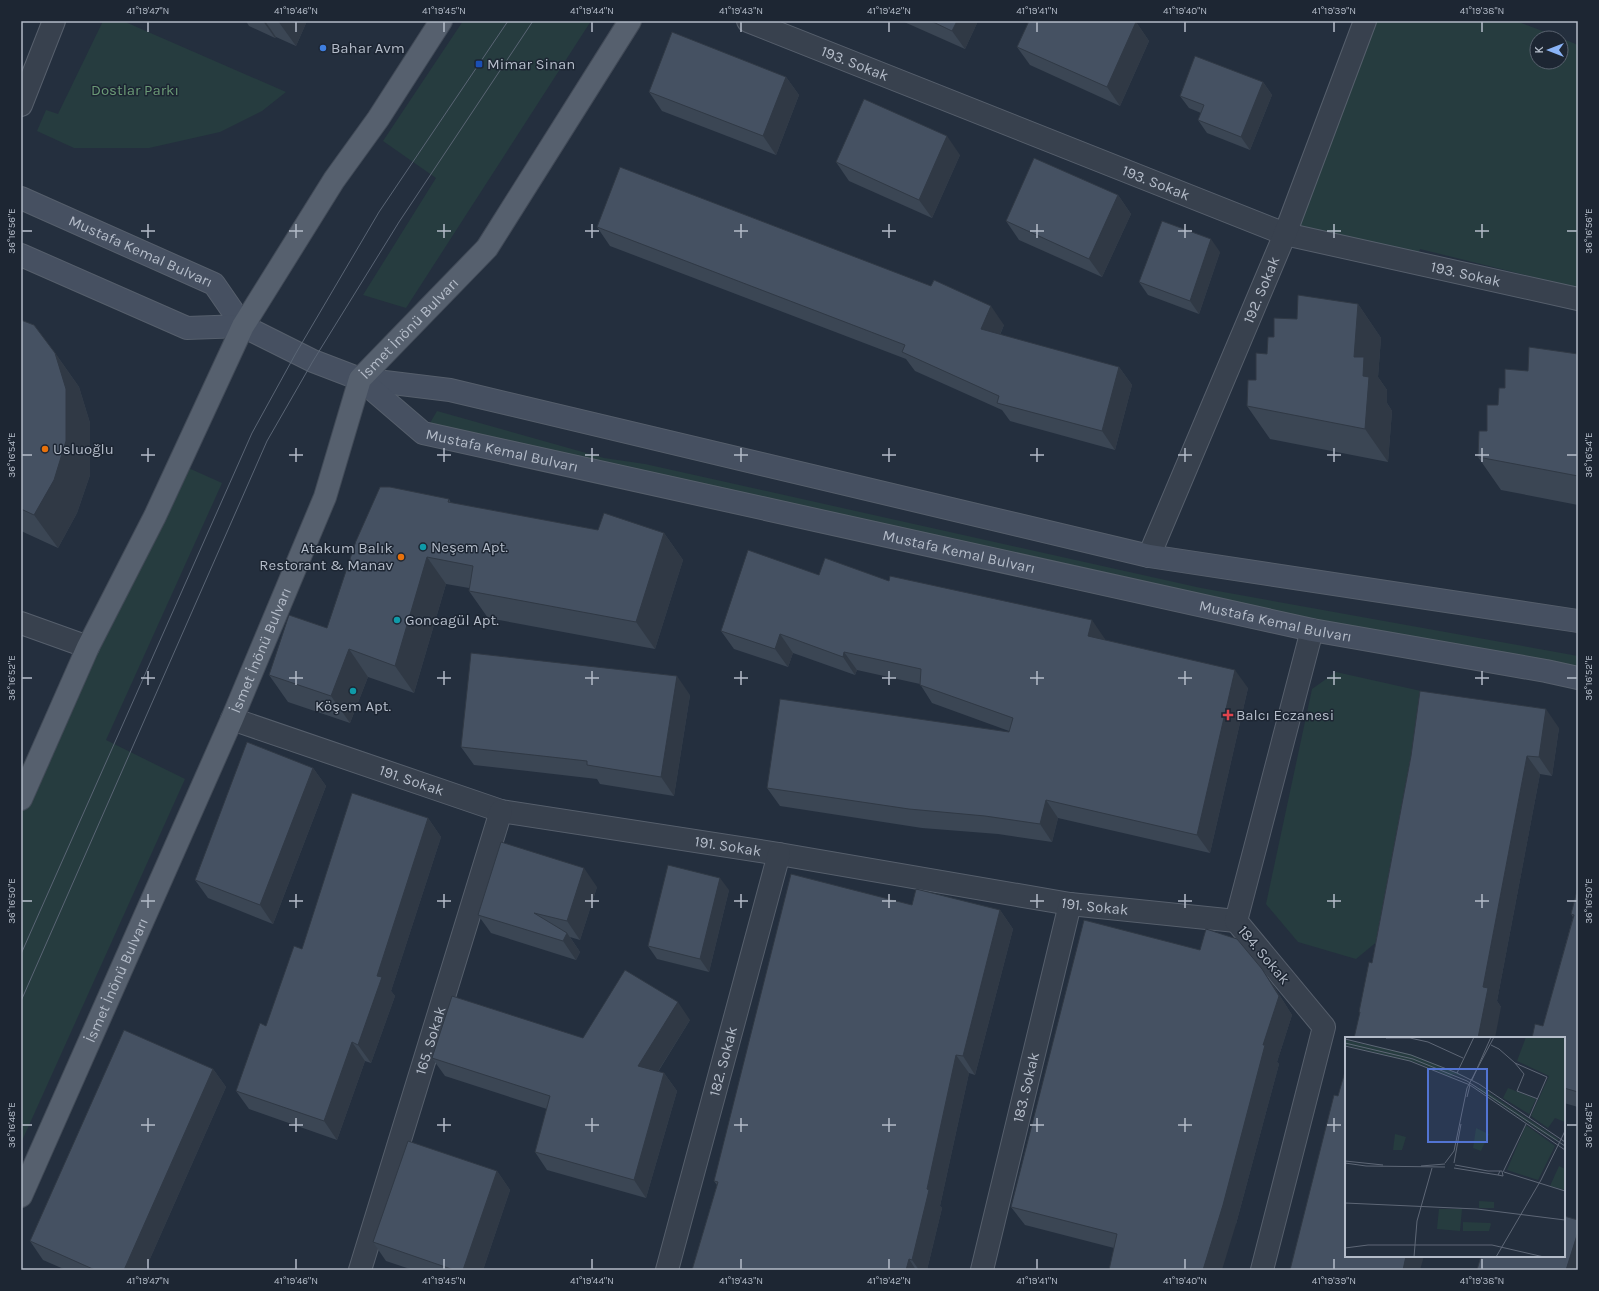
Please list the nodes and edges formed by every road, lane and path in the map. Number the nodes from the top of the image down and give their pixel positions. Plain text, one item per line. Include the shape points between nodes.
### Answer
1 (54, 21) edge
2 (441, 21) edge
3 (630, 21) edge
4 (748, 21) edge
5 (1365, 21) edge
6 (21, 105) edge
7 (21, 198) edge
8 (1286, 234) junction
9 (21, 255) edge
10 (1578, 299) edge
11 (243, 326) junction
12 (360, 379) junction
13 (1149, 556) junction
14 (1578, 621) edge
15 (21, 622) edge
16 (1312, 630) junction
17 (88, 647) junction
18 (1578, 678) edge
19 (232, 719) junction
20 (21, 799) edge
21 (501, 811) junction
22 (779, 854) junction
23 (1070, 904) junction
24 (1236, 921) junction
25 (21, 1196) edge
26 (360, 1270) edge
27 (667, 1270) edge
28 (982, 1270) edge
29 (1262, 1270) edge

1 - 6 street
2 - 11 main road via 378,119 334,180
3 - 12 main road, İsmet İnönü Bulvarı via 487,248
4 - 8 street, 193. Sokak
5 - 8 street, 192. Sokak
7 - 11 main road, Mustafa Kemal Bulvarı via 214,284
8 - 10 street, 193. Sokak
8 - 13 street, 192. Sokak
9 - 11 main road, Mustafa Kemal Bulvarı via 187,328
11 - 12 main road, Mustafa Kemal Bulvarı via 313,362
11 - 17 main road via 155,516
12 - 13 main road, Mustafa Kemal Bulvarı via 450,390
12 - 16 main road, Mustafa Kemal Bulvarı via 423,433
12 - 19 main road, İsmet İnönü Bulvarı via 325,497
13 - 14 main road, Mustafa Kemal Bulvarı
15 - 17 street
16 - 18 main road, Mustafa Kemal Bulvarı
16 - 24 street, 184. Sokak
17 - 20 main road
19 - 21 street, 191. Sokak
19 - 25 main road, İsmet İnönü Bulvarı
21 - 22 street, 191. Sokak
21 - 26 street, 165. Sokak
22 - 23 street, 191. Sokak
22 - 27 street, 182. Sokak
23 - 24 street, 191. Sokak
23 - 28 street, 183. Sokak
24 - 29 street, 184. Sokak via 1324,1027

